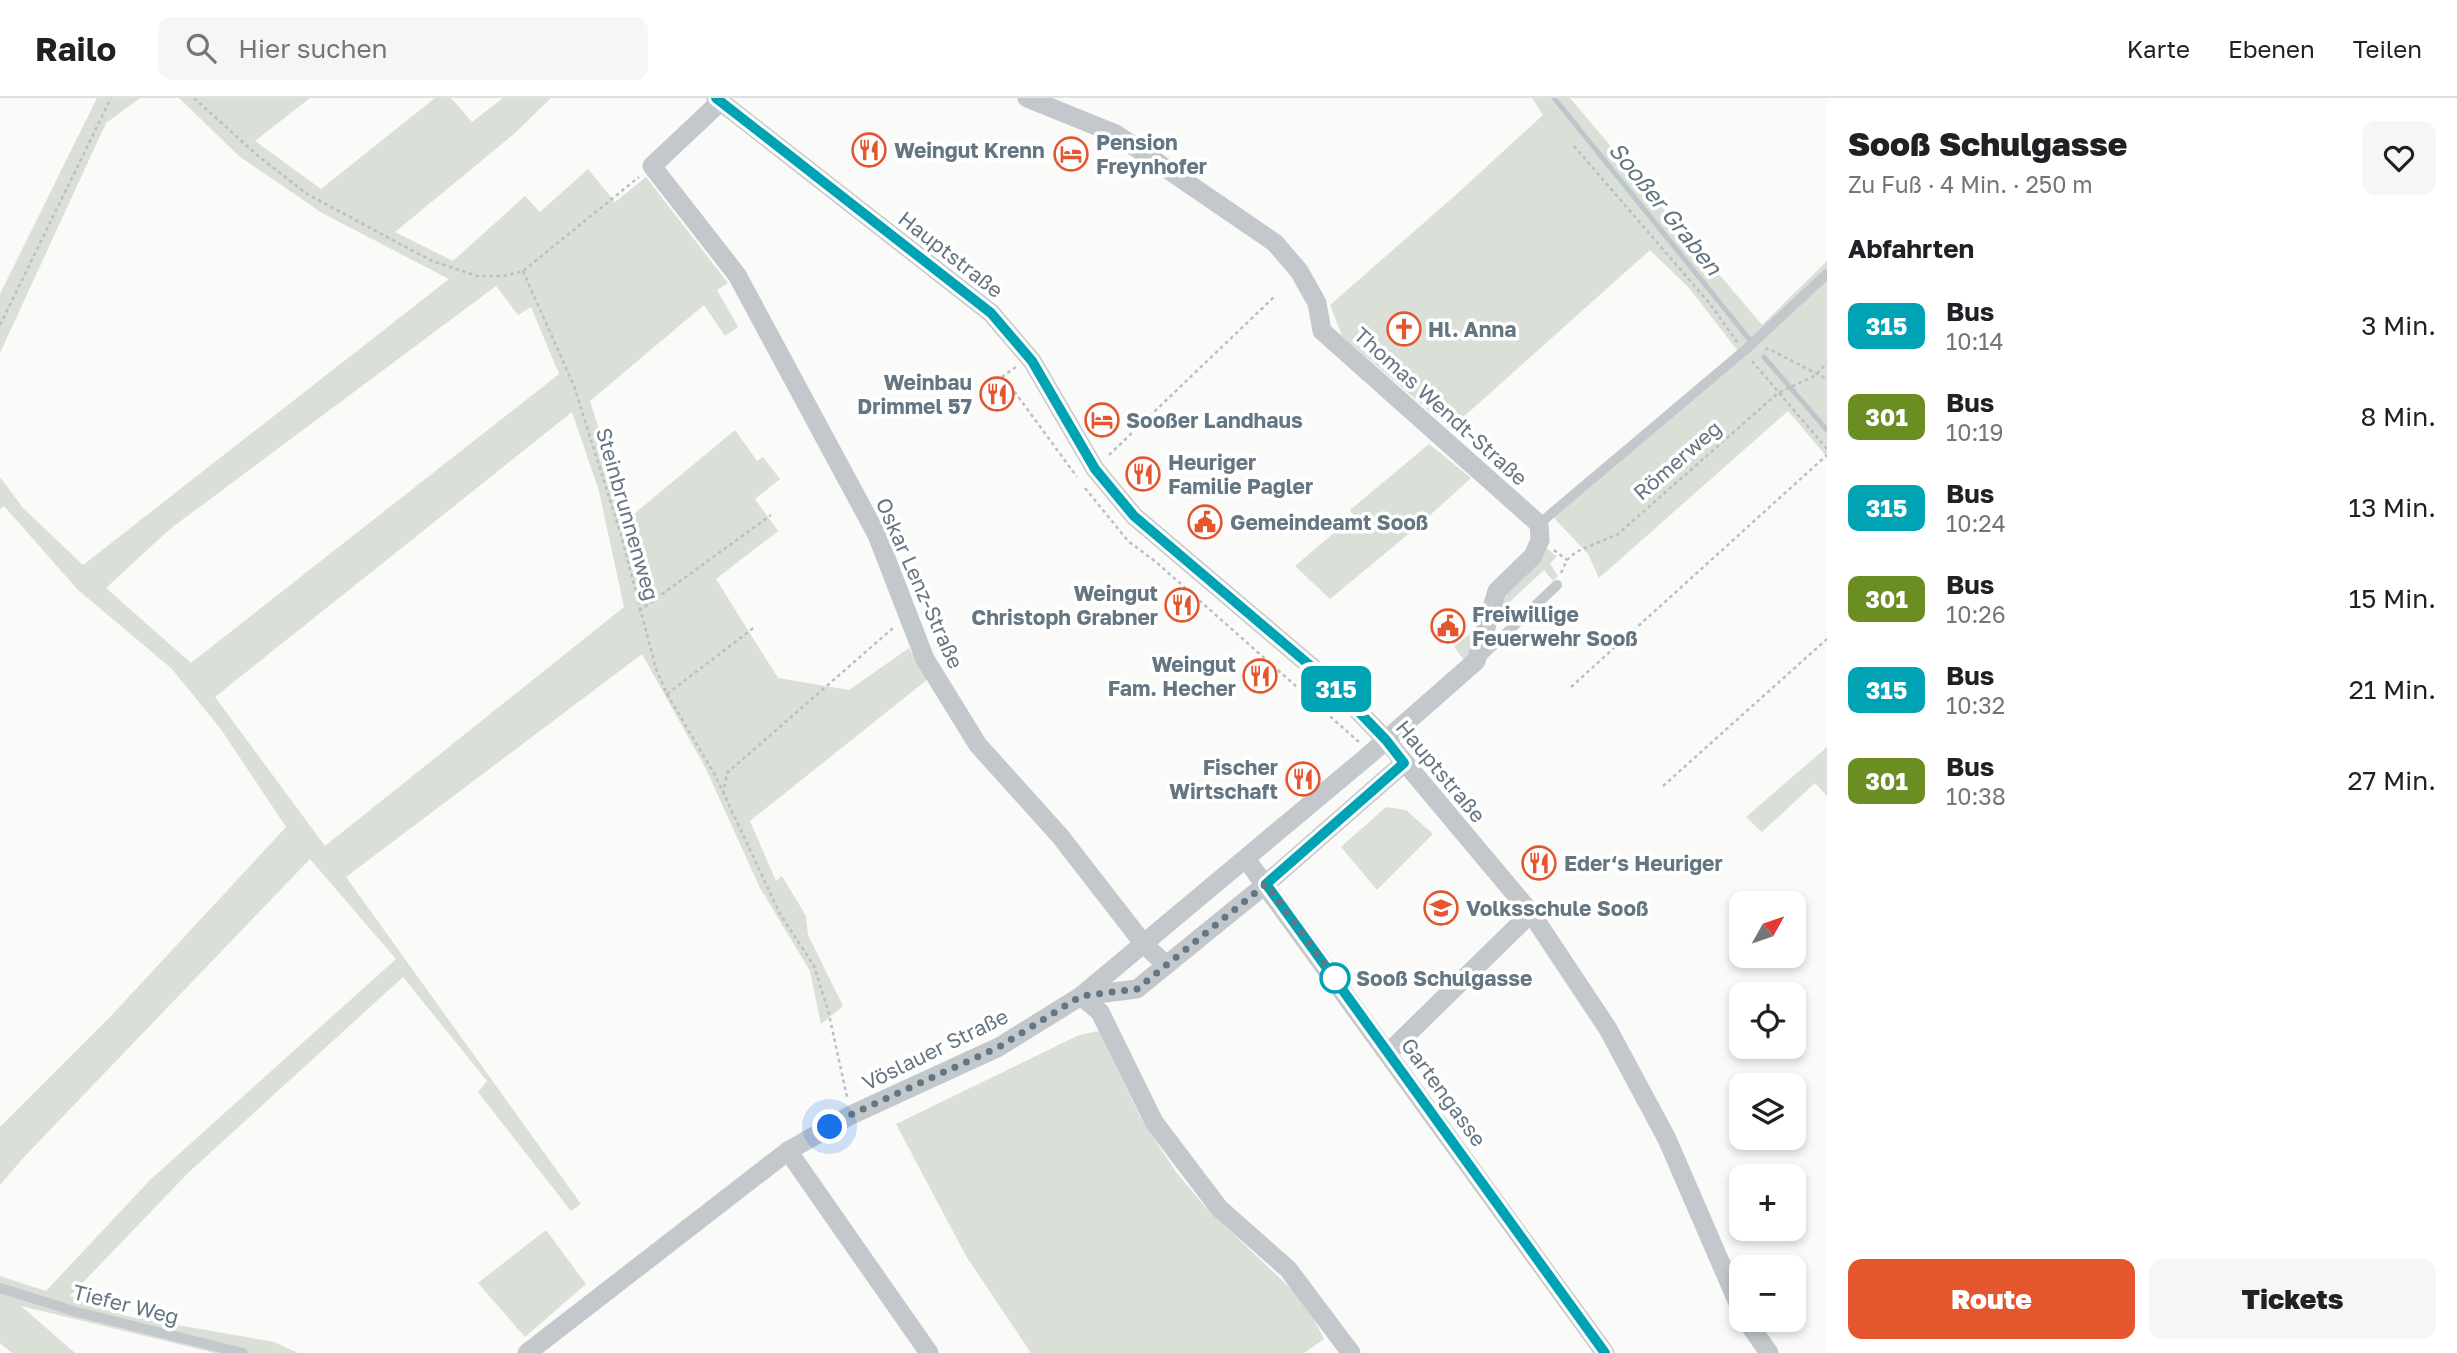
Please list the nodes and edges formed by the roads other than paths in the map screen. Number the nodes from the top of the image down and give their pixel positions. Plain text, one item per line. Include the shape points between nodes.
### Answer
1 (1027, 98) edge
2 (718, 100) edge
3 (1827, 274) edge
4 (1540, 532) junction
5 (1557, 585) road end
6 (1476, 661) junction
7 (1386, 740) junction
8 (1404, 763) junction
9 (1246, 859) junction
10 (1266, 884) junction
11 (1531, 914) junction
12 (1143, 943) junction
13 (1165, 964) junction
14 (1081, 996) junction
15 (1388, 1053) junction
16 (788, 1151) junction
17 (1729, 1282) edge
18 (0, 1288) edge
19 (1754, 1332) edge
20 (243, 1353) edge
21 (527, 1353) edge
22 (929, 1353) edge
23 (1351, 1353) edge
24 (1605, 1353) edge
25 (1769, 1353) edge

1 - 4 street, Thomas Wendt-Straße via 1116,134 1275,243 1299,271 1317,303 1322,331
2 - 7 street, Hauptstraße via 991,313 1032,361 1086,472 1333,685
2 - 12 street, Oskar Lenz-Straße via 652,166 737,275 877,536 925,659 978,745 1060,836
3 - 4 lane
4 - 6 street via 1533,556 1497,591
5 - 6 lane
6 - 7 street, Vöslauer Straße
7 - 8 street, Hauptstraße
7 - 9 street, Vöslauer Straße
8 - 10 street, Vöslauer Straße
8 - 11 street, Hauptstraße
9 - 10 street, Gartengasse
9 - 12 street, Vöslauer Straße
10 - 13 street, Vöslauer Straße
10 - 15 street, Gartengasse
11 - 15 street
11 - 17 street, Hauptstraße via 1608,1029 1667,1139
12 - 13 street, Oskar Lenz-Straße
12 - 14 street, Vöslauer Straße
13 - 14 street, Vöslauer Straße via 1137,989
14 - 16 street, Vöslauer Straße via 999,1047 850,1115
14 - 23 street via 1100,1012 1154,1122 1219,1208 1288,1269
15 - 24 street, Gartengasse
16 - 21 street, Vöslauer Straße
16 - 22 street
18 - 20 lane, Tiefer Weg
19 - 25 street

